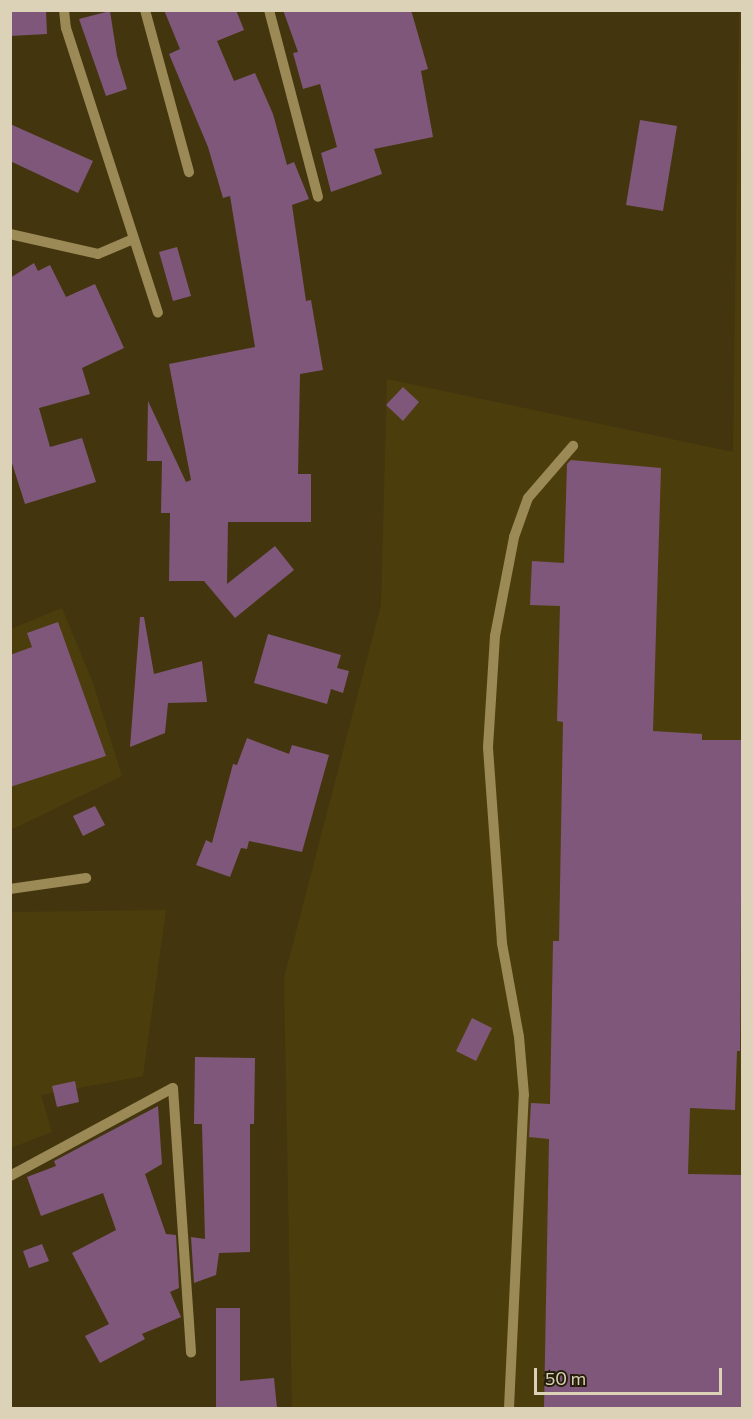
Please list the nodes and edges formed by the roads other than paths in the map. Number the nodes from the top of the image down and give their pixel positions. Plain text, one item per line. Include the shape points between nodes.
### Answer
1 (64, 10) edge
2 (145, 10) edge
3 (269, 10) edge
4 (189, 172) dead end
5 (318, 197) dead end
6 (10, 234) edge
7 (133, 239) junction
8 (158, 313) dead end
9 (573, 446) dead end
10 (86, 878) dead end
11 (10, 890) edge
12 (10, 1176) edge
13 (191, 1352) dead end
14 (508, 1408) edge

1 - 7 street
2 - 4 street
3 - 5 street
6 - 7 street via 98,254
7 - 8 street
9 - 14 street via 528,498 514,537 495,636 488,747 502,943 519,1037 524,1095
10 - 11 street
12 - 13 street via 173,1088

